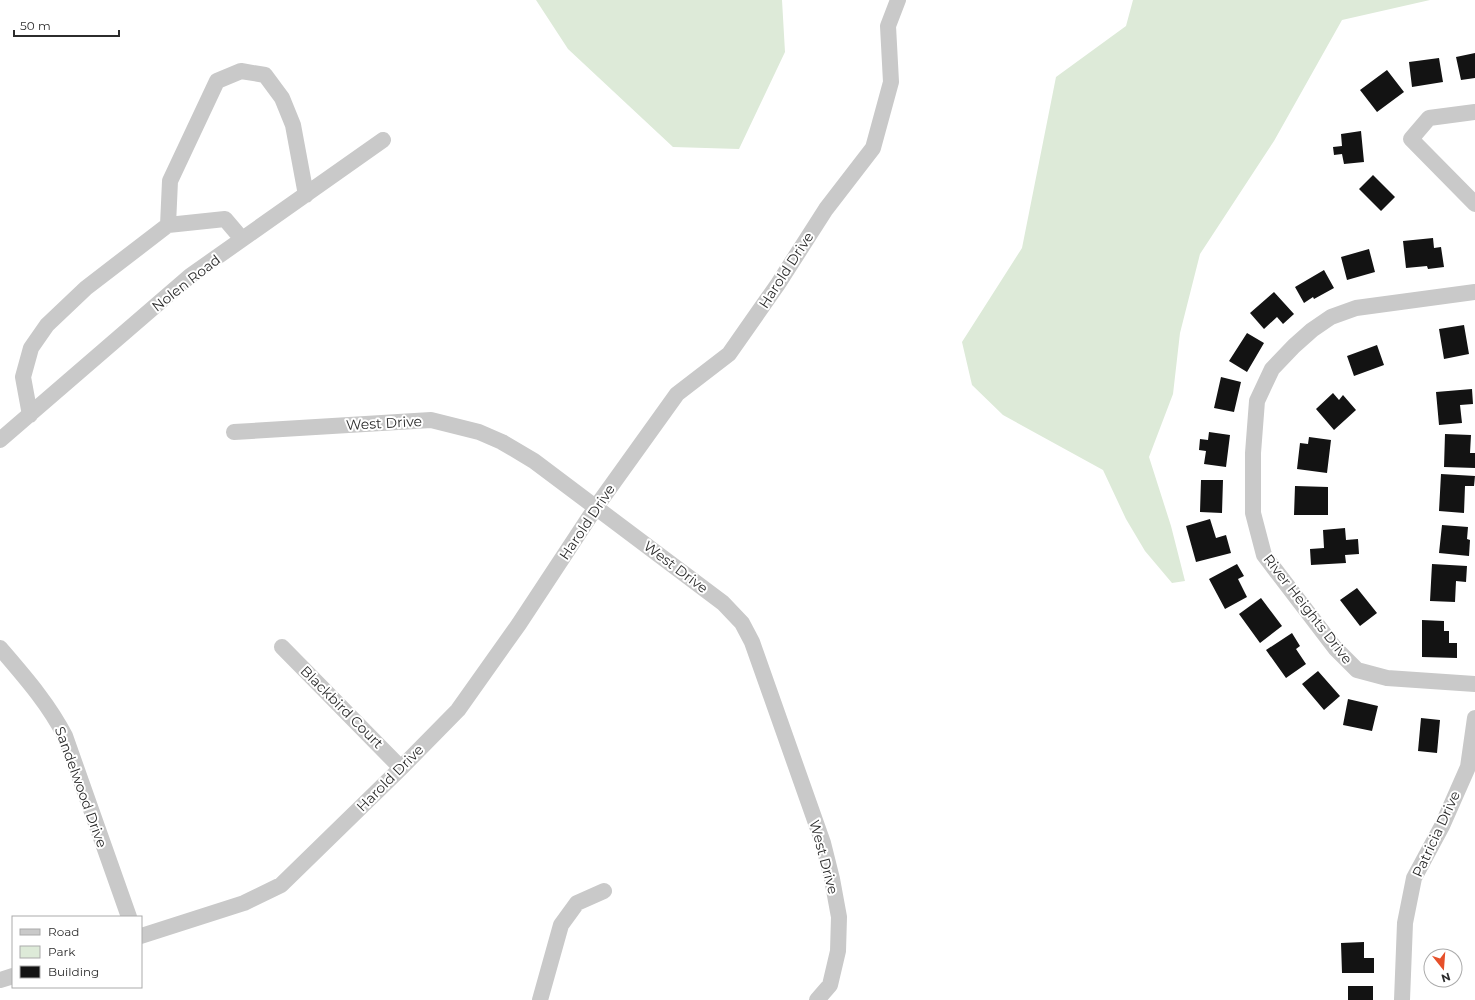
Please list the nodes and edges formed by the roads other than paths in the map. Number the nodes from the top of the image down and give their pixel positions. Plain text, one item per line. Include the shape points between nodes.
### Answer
1 (898, 0) edge
2 (1475, 112) edge
3 (383, 140) dead end
4 (306, 195) junction
5 (1475, 204) edge
6 (168, 225) junction
7 (242, 239) junction
8 (1475, 292) edge
9 (30, 414) junction
10 (234, 432) dead end
11 (0, 440) edge
12 (596, 507) junction
13 (282, 647) dead end
14 (0, 648) edge
15 (1475, 684) edge
16 (1475, 718) edge
17 (401, 768) junction
18 (604, 891) dead end
19 (129, 916) edge
20 (142, 936) edge
21 (12, 976) edge
22 (0, 980) edge
23 (540, 1000) edge
24 (818, 1000) edge
25 (1402, 1000) edge

1 - 12 street, Harold Drive via 888,26 892,82 873,148 826,209 729,354 677,394
2 - 5 street via 1429,118 1412,138
3 - 4 street, Nolen Road
4 - 6 street via 293,125 282,98 265,75 241,70 217,81 170,181
4 - 7 street, Nolen Road
6 - 7 street via 225,219
6 - 9 street via 86,288 47,324 31,348 23,377
7 - 9 street, Nolen Road via 190,276
8 - 15 street, River Heights Drive via 1356,308 1331,317 1294,346 1272,369 1257,401 1253,453 1253,513 1264,555 1335,648 1357,670 1387,678
9 - 11 street, Nolen Road
10 - 12 street, West Drive via 431,420 479,432 502,442 534,461
12 - 17 street, Harold Drive via 519,624 458,710
12 - 24 street, West Drive via 723,602 742,623 752,642 823,843 832,879 839,917 838,951 830,985
13 - 17 street, Blackbird Court
14 - 19 street, Sandelwood Drive via 41,697 65,736
16 - 25 street, Patricia Drive via 1468,767 1442,826 1414,878 1405,923
17 - 20 street, Harold Drive via 281,885 244,903
18 - 23 street via 577,903 561,925
21 - 22 street

